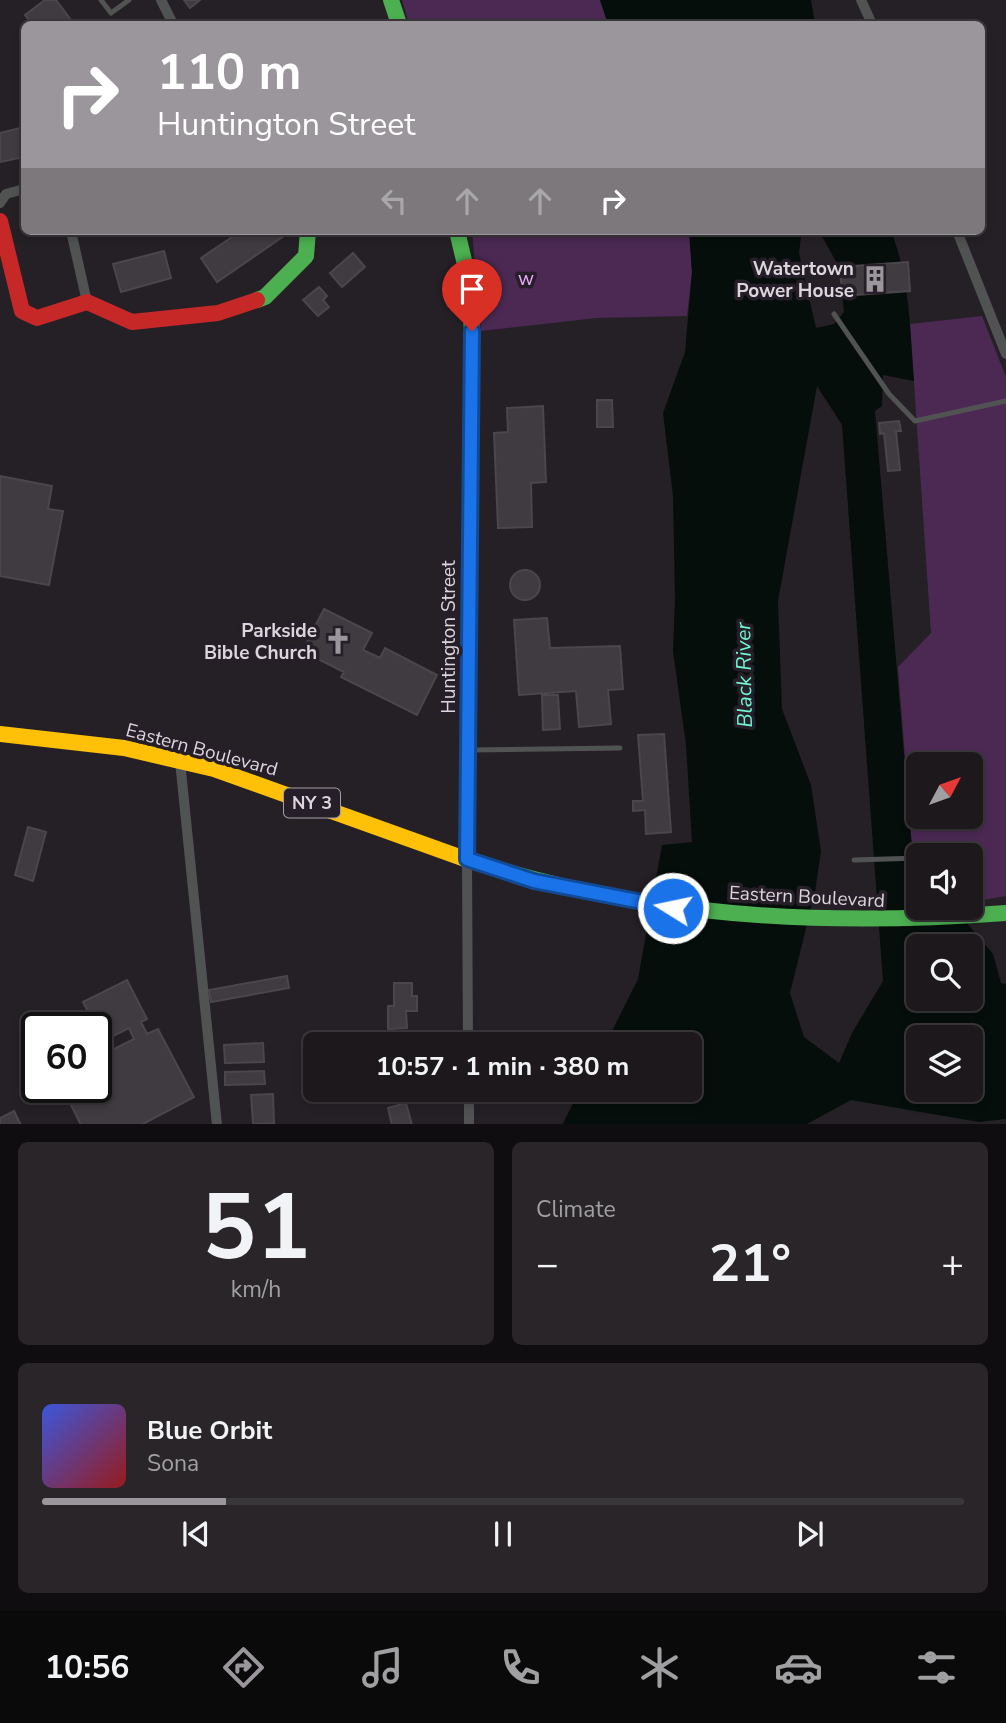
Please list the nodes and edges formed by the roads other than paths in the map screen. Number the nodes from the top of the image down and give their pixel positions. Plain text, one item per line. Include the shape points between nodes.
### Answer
1 (101, 0) edge
2 (129, 0) edge
3 (161, 0) edge
4 (391, 0) edge
5 (861, 0) edge
6 (172, 21) edge
7 (398, 21) edge
8 (871, 21) edge
9 (21, 190) edge
10 (0, 203) edge
11 (0, 221) edge
12 (72, 235) edge
13 (308, 235) edge
14 (458, 235) edge
15 (959, 235) edge
16 (87, 302) junction
17 (834, 314) dead end
18 (1006, 354) edge
19 (1006, 401) edge
20 (0, 734) edge
21 (620, 748) dead end
22 (468, 750) junction
23 (180, 761) junction
24 (906, 858) edge
25 (467, 859) junction
26 (854, 860) dead end
27 (1006, 914) edge
28 (468, 1032) edge
29 (469, 1102) edge
30 (217, 1124) edge
31 (469, 1124) edge

1 - 2 lane via 111,13
3 - 6 street
4 - 7 street
5 - 8 street
9 - 10 street via 6,194
11 - 16 street via 22,311 37,318
12 - 16 street
13 - 16 street via 306,256 265,297 218,313 132,322
14 - 22 street, Huntington Street via 472,331
15 - 18 street
17 - 19 lane via 889,394 915,421
20 - 23 street, Eastern Boulevard / NY 3 via 91,743
21 - 22 lane
22 - 25 street, Huntington Street
23 - 25 street, Eastern Boulevard / NY 3 via 244,778
23 - 30 street
24 - 26 lane
25 - 27 street, Eastern Boulevard / NY 3 via 534,881 673,908 874,921
25 - 28 street, Huntington Street
29 - 31 street

